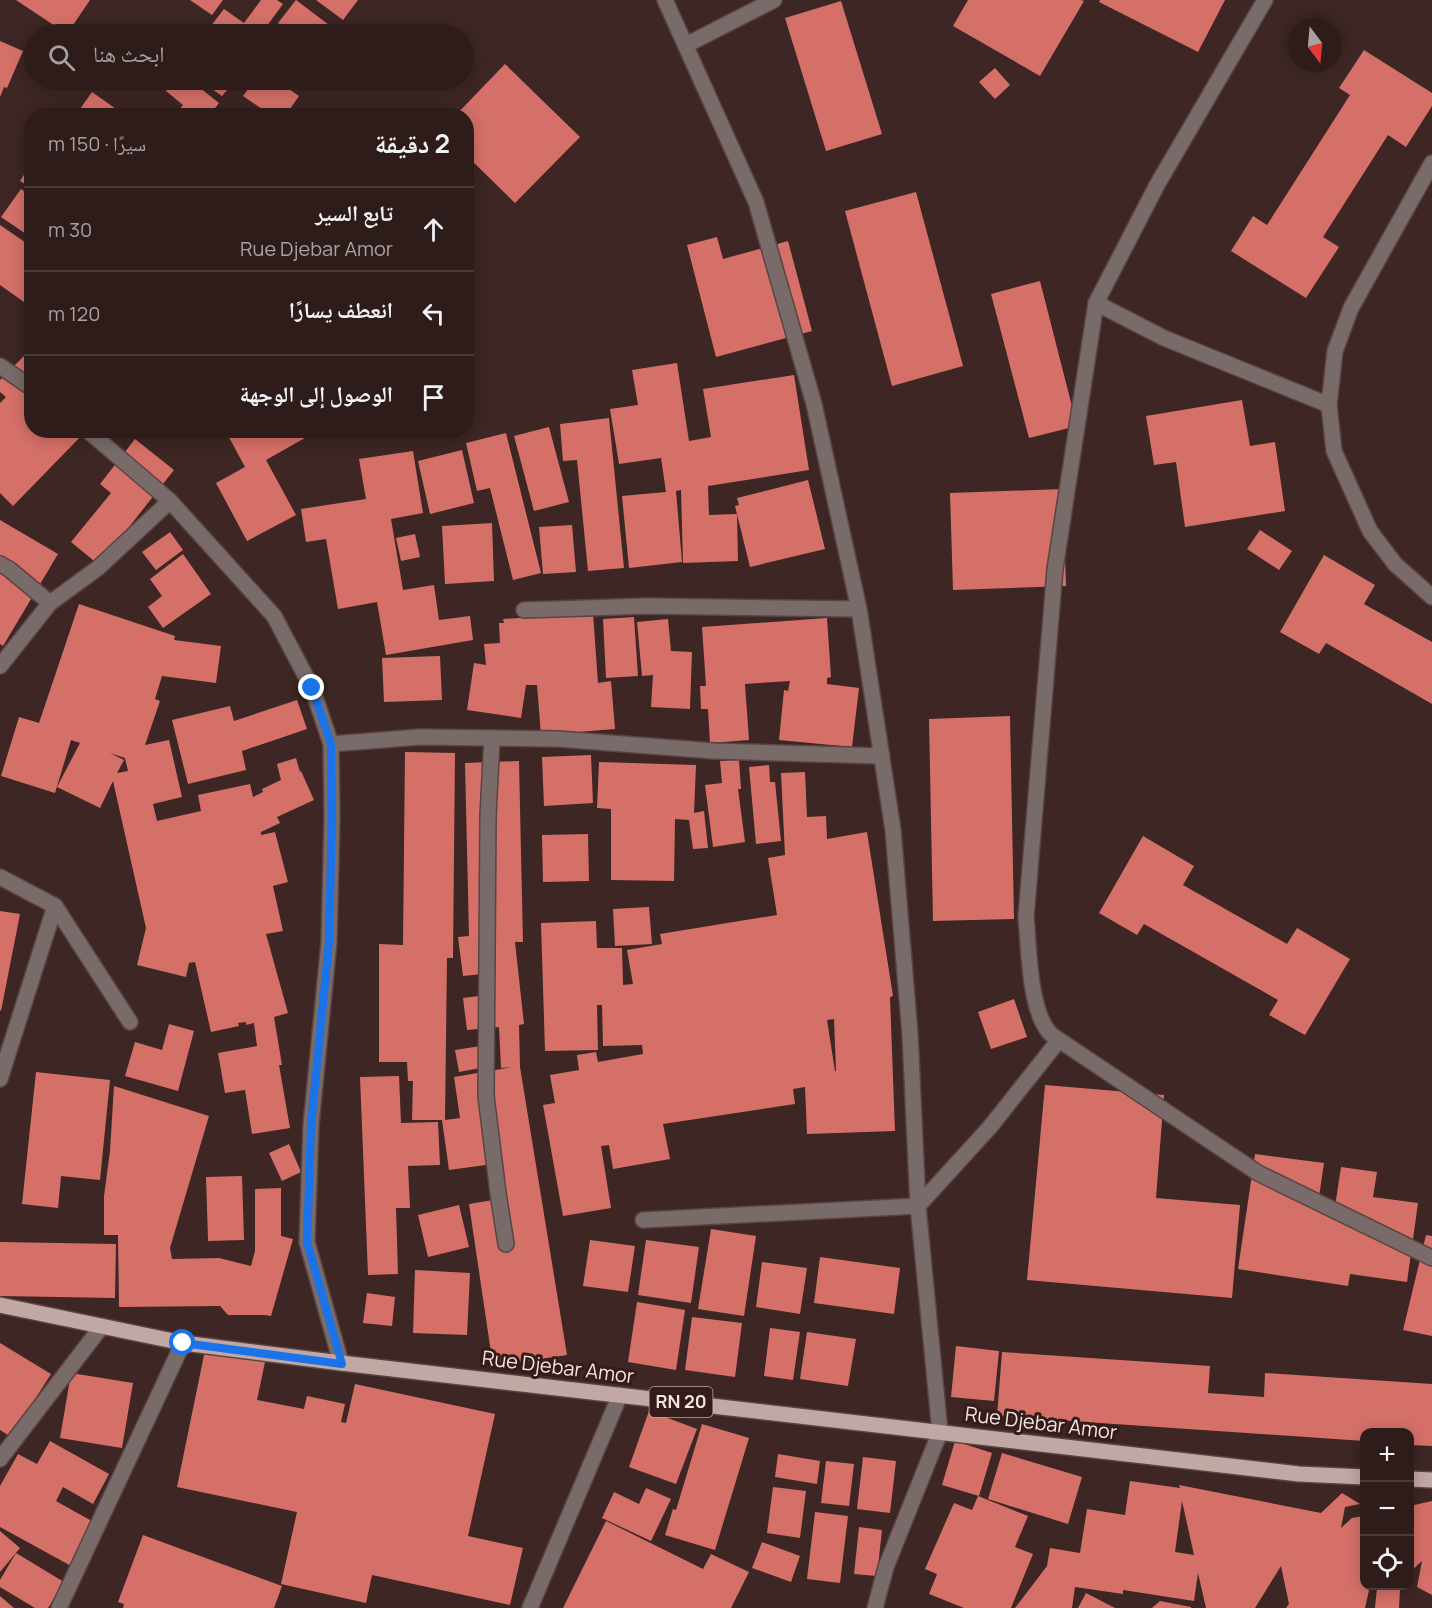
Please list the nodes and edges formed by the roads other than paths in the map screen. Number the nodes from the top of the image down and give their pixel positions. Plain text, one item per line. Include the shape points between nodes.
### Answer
1 (665, 0) edge
2 (774, 0) edge
3 (1265, 0) edge
4 (686, 45) junction
5 (1432, 163) edge
6 (1096, 303) junction
7 (0, 366) edge
8 (24, 382) edge
9 (1329, 405) junction
10 (96, 438) edge
11 (170, 501) junction
12 (0, 564) edge
13 (1432, 597) edge
14 (50, 603) junction
15 (859, 609) junction
16 (524, 610) dead end
17 (0, 666) edge
18 (492, 738) junction
19 (331, 744) junction
20 (882, 756) junction
21 (0, 877) edge
22 (55, 906) junction
23 (130, 1022) dead end
24 (6, 1040) edge
25 (1059, 1040) junction
26 (0, 1079) edge
27 (918, 1206) junction
28 (643, 1220) dead end
29 (506, 1244) dead end
30 (1432, 1258) edge
31 (0, 1305) edge
32 (102, 1326) junction
33 (183, 1343) junction
34 (342, 1364) junction
35 (620, 1395) junction
36 (940, 1432) junction
37 (0, 1459) edge
38 (1360, 1477) edge
39 (1414, 1479) edge
40 (1432, 1480) edge
41 (59, 1608) edge
42 (530, 1608) edge
43 (875, 1608) edge

1 - 4 street
2 - 4 street
3 - 6 street via 1157,185
4 - 15 street via 756,202 814,404
5 - 9 street via 1351,308 1335,351
6 - 9 street via 1164,338
6 - 25 street via 1055,569 1026,917 1037,1007 1049,1032
7 - 8 street
9 - 13 street via 1334,451 1370,531 1395,564
10 - 11 street
11 - 14 street via 98,568
11 - 19 street via 274,616 312,688
12 - 14 street
14 - 17 street
15 - 16 street via 647,606
15 - 20 street
18 - 19 street via 420,737
18 - 20 street
18 - 29 street via 486,1096
19 - 34 street via 329,942 311,1125 307,1242
20 - 27 street via 893,830 908,1011
21 - 22 street
22 - 23 street
22 - 24 street
24 - 26 street
25 - 27 street via 990,1127
25 - 30 street via 1258,1173
27 - 28 street
27 - 36 street
31 - 32 main road, Rue Djebar Amor / RN 20
32 - 33 main road, Rue Djebar Amor / RN 20
32 - 37 street
33 - 34 main road, Rue Djebar Amor / RN 20
33 - 41 street
34 - 35 main road, Rue Djebar Amor / RN 20
35 - 36 main road, Rue Djebar Amor / RN 20
35 - 42 street
36 - 38 main road, Rue Djebar Amor / RN 20 via 1299,1474
36 - 43 street via 886,1567
39 - 40 main road

